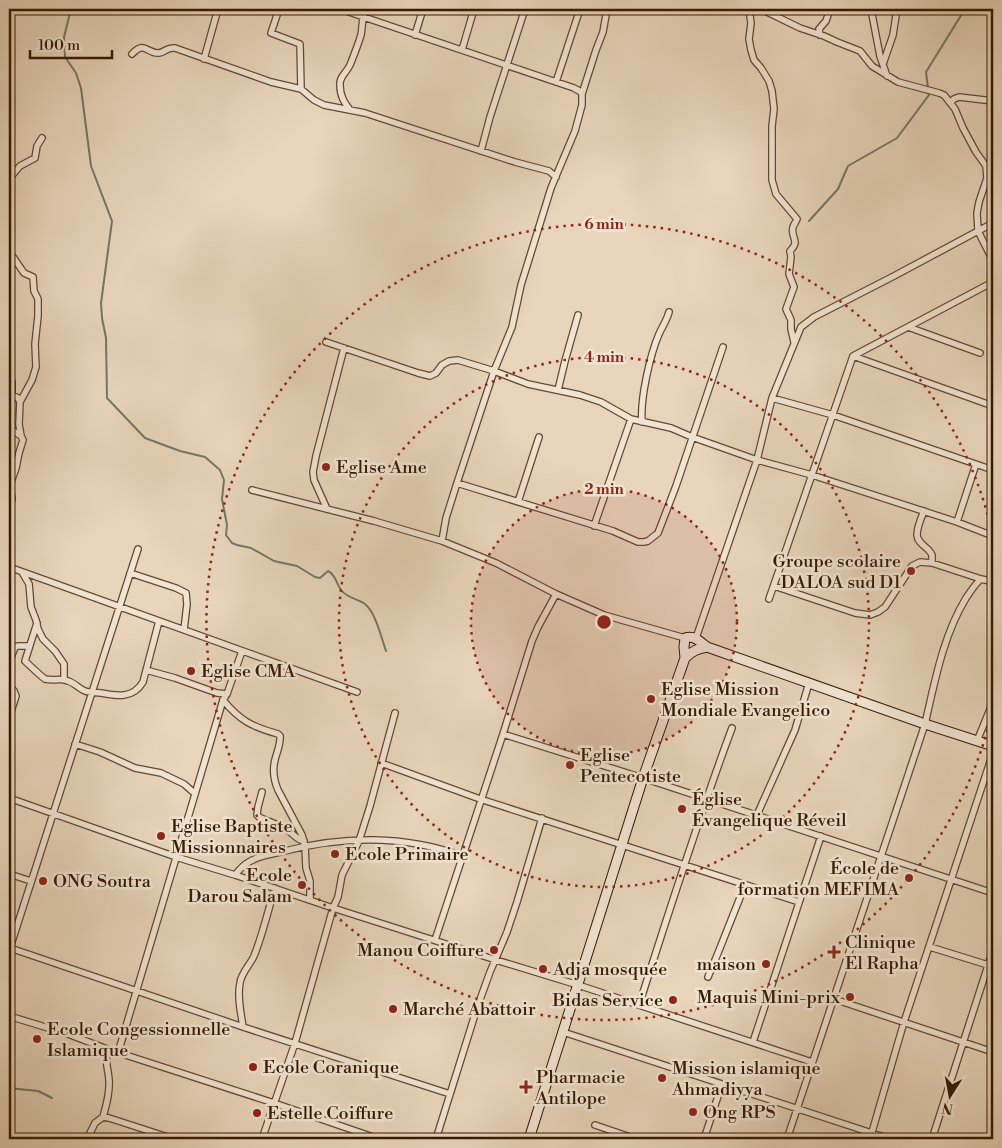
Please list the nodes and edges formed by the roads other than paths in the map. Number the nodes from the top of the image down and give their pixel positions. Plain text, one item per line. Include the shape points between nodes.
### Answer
1 (218, 9) edge
2 (278, 9) edge
3 (340, 9) edge
4 (366, 9) edge
5 (423, 9) edge
6 (474, 9) edge
7 (525, 9) edge
8 (580, 9) edge
9 (606, 9) edge
10 (749, 9) edge
11 (761, 9) edge
12 (830, 9) edge
13 (871, 9) edge
14 (897, 9) edge
15 (363, 16) junction
16 (415, 34) junction
17 (820, 35) junction
18 (462, 50) junction
19 (132, 54) dead end
20 (204, 59) junction
21 (882, 64) junction
22 (507, 65) junction
23 (887, 76) junction
24 (556, 82) junction
25 (301, 89) junction
26 (582, 94) junction
27 (993, 101) edge
28 (951, 102) junction
29 (350, 110) junction
30 (42, 138) dead end
31 (481, 151) junction
32 (556, 177) junction
33 (9, 180) edge
34 (9, 187) edge
35 (9, 204) edge
36 (993, 223) edge
37 (978, 231) junction
38 (9, 251) edge
39 (993, 261) edge
40 (993, 282) edge
41 (669, 312) dead end
42 (578, 315) dead end
43 (908, 327) junction
44 (326, 342) dead end
45 (794, 342) junction
46 (723, 347) dead end
47 (344, 348) junction
48 (980, 353) dead end
49 (853, 356) junction
50 (494, 371) junction
51 (9, 375) edge
52 (558, 390) junction
53 (772, 398) junction
54 (20, 402) junction
55 (993, 406) edge
56 (833, 415) junction
57 (631, 419) junction
58 (642, 422) junction
59 (9, 428) edge
60 (21, 436) junction
61 (539, 437) dead end
62 (692, 437) junction
63 (757, 460) junction
64 (976, 464) junction
65 (993, 470) edge
66 (812, 475) junction
67 (457, 483) junction
68 (252, 490) dead end
69 (518, 502) junction
70 (327, 509) junction
71 (9, 510) edge
72 (924, 511) junction
73 (957, 522) junction
74 (594, 526) junction
75 (993, 536) edge
76 (442, 540) junction
77 (138, 549) dead end
78 (932, 563) junction
79 (9, 567) edge
80 (22, 572) junction
81 (130, 573) junction
82 (981, 579) junction
83 (993, 580) edge
84 (774, 586) junction
85 (556, 594) junction
86 (769, 599) dead end
87 (119, 607) junction
88 (159, 621) junction
89 (36, 623) junction
90 (184, 630) junction
91 (685, 638) junction
92 (696, 638) junction
93 (29, 646) junction
94 (707, 647) junction
95 (242, 651) junction
96 (685, 658) junction
97 (9, 663) edge
98 (146, 670) junction
99 (64, 680) junction
100 (809, 683) junction
101 (9, 685) edge
102 (92, 692) junction
103 (357, 692) dead end
104 (227, 694) junction
105 (223, 700) junction
106 (993, 702) edge
107 (394, 713) dead end
108 (9, 718) edge
109 (925, 724) junction
110 (732, 728) dead end
111 (503, 734) junction
112 (977, 741) junction
113 (75, 744) junction
114 (993, 746) edge
115 (993, 753) edge
116 (381, 763) junction
117 (643, 778) junction
118 (195, 792) junction
119 (262, 792) dead end
120 (9, 798) edge
121 (706, 798) junction
122 (480, 799) junction
123 (53, 813) junction
124 (757, 815) junction
125 (542, 818) junction
126 (820, 836) junction
127 (359, 841) junction
128 (304, 844) junction
129 (622, 844) junction
130 (462, 856) junction
131 (881, 856) junction
132 (176, 857) junction
133 (684, 864) junction
134 (9, 874) edge
135 (235, 875) junction
136 (951, 879) junction
137 (31, 881) junction
138 (745, 885) junction
139 (276, 888) junction
140 (993, 892) edge
141 (310, 900) junction
142 (799, 902) junction
143 (334, 908) junction
144 (435, 940) junction
145 (930, 947) junction
146 (9, 949) edge
147 (993, 950) edge
148 (496, 960) junction
149 (988, 966) junction
150 (708, 976) dead end
151 (578, 985) junction
152 (136, 991) junction
153 (834, 999) junction
154 (639, 1005) junction
155 (9, 1016) edge
156 (904, 1022) junction
157 (243, 1027) junction
158 (563, 1032) junction
159 (752, 1042) junction
160 (963, 1042) junction
161 (294, 1043) junction
162 (107, 1050) junction
163 (993, 1052) edge
164 (118, 1053) junction
165 (812, 1062) junction
166 (722, 1084) junction
167 (450, 1094) junction
168 (274, 1103) junction
169 (797, 1109) junction
170 (103, 1117) junction
171 (595, 1126) dead end
172 (871, 1136) edge
173 (87, 1139) edge
174 (174, 1139) edge
175 (262, 1139) edge
176 (380, 1139) edge
177 (436, 1139) edge
178 (529, 1139) edge
179 (636, 1139) edge
180 (704, 1139) edge
181 (787, 1139) edge
182 (890, 1139) edge
183 (932, 1139) edge

1 - 20 street
2 - 25 street via 271,33 300,44
3 - 15 street
4 - 15 street
5 - 16 street
6 - 18 street
7 - 22 street
8 - 24 street
9 - 26 street via 603,32
10 - 45 street via 751,50 772,91 772,180 776,194 797,219 793,234 796,242 790,251 789,274 794,287 786,309
11 - 17 street
12 - 17 street via 819,29
13 - 21 street
14 - 21 street via 893,35
15 - 16 street
15 - 29 street via 361,34 340,82 342,98
16 - 18 street
17 - 23 street via 855,49
18 - 22 street
19 - 20 street via 140,48 161,53 172,47
20 - 25 street
21 - 23 street
22 - 24 street
22 - 31 street
23 - 28 street via 944,95
24 - 26 street
25 - 29 street via 324,105
26 - 32 street via 575,131
27 - 28 street via 959,97
28 - 37 street via 986,166 987,178 977,213
29 - 31 street
30 - 33 street via 35,158 20,166
31 - 32 street via 549,171
32 - 50 street via 520,285 512,327
34 - 35 street
36 - 37 street
37 - 39 street
37 - 45 street via 814,317 801,327
38 - 54 street via 24,273 33,277 39,310 36,367
40 - 43 street
41 - 58 street via 649,367 642,402
42 - 52 street
43 - 48 street
43 - 49 street
44 - 47 street
45 - 53 street
46 - 62 street
47 - 50 street via 430,376 449,361 458,360
47 - 70 street via 314,472 314,480
49 - 55 street
49 - 56 street
50 - 52 street via 522,382
50 - 67 street
51 - 54 street via 12,395
52 - 57 street via 592,398
53 - 56 street
53 - 63 street
54 - 60 street
56 - 64 street
56 - 66 street
57 - 58 street
57 - 74 street
58 - 62 street via 671,428
59 - 60 street
60 - 71 street via 18,464 10,485 12,499
61 - 69 street
62 - 63 street
62 - 74 street via 658,534 648,541 638,542
63 - 66 street
63 - 92 street
64 - 65 street
64 - 73 street
66 - 72 street
66 - 84 street
67 - 69 street
67 - 76 street
68 - 70 street
69 - 74 street
70 - 76 street
72 - 73 street
72 - 78 street via 917,535 932,555
73 - 75 street
76 - 85 street
77 - 81 street
78 - 82 street
78 - 84 street via 920,562 912,566 886,607 870,614 855,613
79 - 80 street
80 - 87 street
80 - 89 street via 29,584
81 - 87 street
81 - 90 street via 186,593
82 - 83 street
82 - 109 street via 969,593 954,621
84 - 86 street
85 - 91 street via 604,615
85 - 111 street via 532,641
87 - 88 street
87 - 102 street
88 - 90 street
88 - 98 street
89 - 93 street
89 - 99 street via 40,634 64,664
90 - 95 street
91 - 92 street
91 - 96 street
92 - 94 street
93 - 97 street via 15,647
93 - 99 street via 26,663 43,679
94 - 96 street
94 - 100 street
95 - 103 street
95 - 104 street
96 - 117 street
98 - 102 street via 141,686 127,695
98 - 104 street via 217,694
99 - 102 street
100 - 109 street
100 - 124 street via 795,730
101 - 108 street via 16,696
102 - 113 street
104 - 105 street
105 - 118 street
105 - 128 street via 244,721 280,736 274,764 276,785
106 - 112 street
107 - 116 street
109 - 112 street
109 - 131 street
110 - 121 street
111 - 117 street
111 - 122 street
112 - 114 street
113 - 118 street via 135,768 161,773
113 - 123 street
115 - 136 street
116 - 122 street
116 - 127 street
117 - 121 street
117 - 129 street
118 - 132 street
119 - 128 street via 257,815 284,828
120 - 123 street
121 - 124 street
121 - 133 street
122 - 125 street
122 - 130 street
123 - 132 street
123 - 137 street
124 - 126 street
125 - 129 street
125 - 148 street
126 - 131 street
126 - 142 street
127 - 128 street
127 - 130 street via 409,842
127 - 143 street via 342,875
128 - 135 street via 256,858
128 - 141 street
129 - 133 street
129 - 151 street
130 - 144 street
131 - 136 street
131 - 153 street
132 - 135 street
132 - 152 street
133 - 138 street
133 - 154 street
134 - 137 street
135 - 139 street
136 - 140 street
136 - 145 street
137 - 146 street
138 - 142 street
138 - 150 street
139 - 141 street
139 - 157 street via 256,950 241,976 239,992
141 - 143 street
142 - 159 street
143 - 144 street
143 - 161 street
144 - 148 street
145 - 149 street
145 - 156 street
146 - 152 street
147 - 149 street
148 - 151 street
148 - 167 street
149 - 160 street
151 - 154 street
151 - 158 street
152 - 157 street
152 - 164 street
153 - 156 street
153 - 165 street
154 - 159 street
155 - 162 street
156 - 160 street
156 - 172 street
157 - 161 street
158 - 166 street
158 - 178 street
159 - 165 street
160 - 163 street
160 - 183 street
161 - 167 street
161 - 168 street
162 - 164 street
162 - 170 street via 109,1087
164 - 168 street
165 - 169 street
166 - 169 street
166 - 180 street
167 - 177 street
168 - 175 street
168 - 176 street
169 - 172 street
169 - 181 street
170 - 173 street via 95,1123
170 - 174 street
171 - 179 street
172 - 182 street

